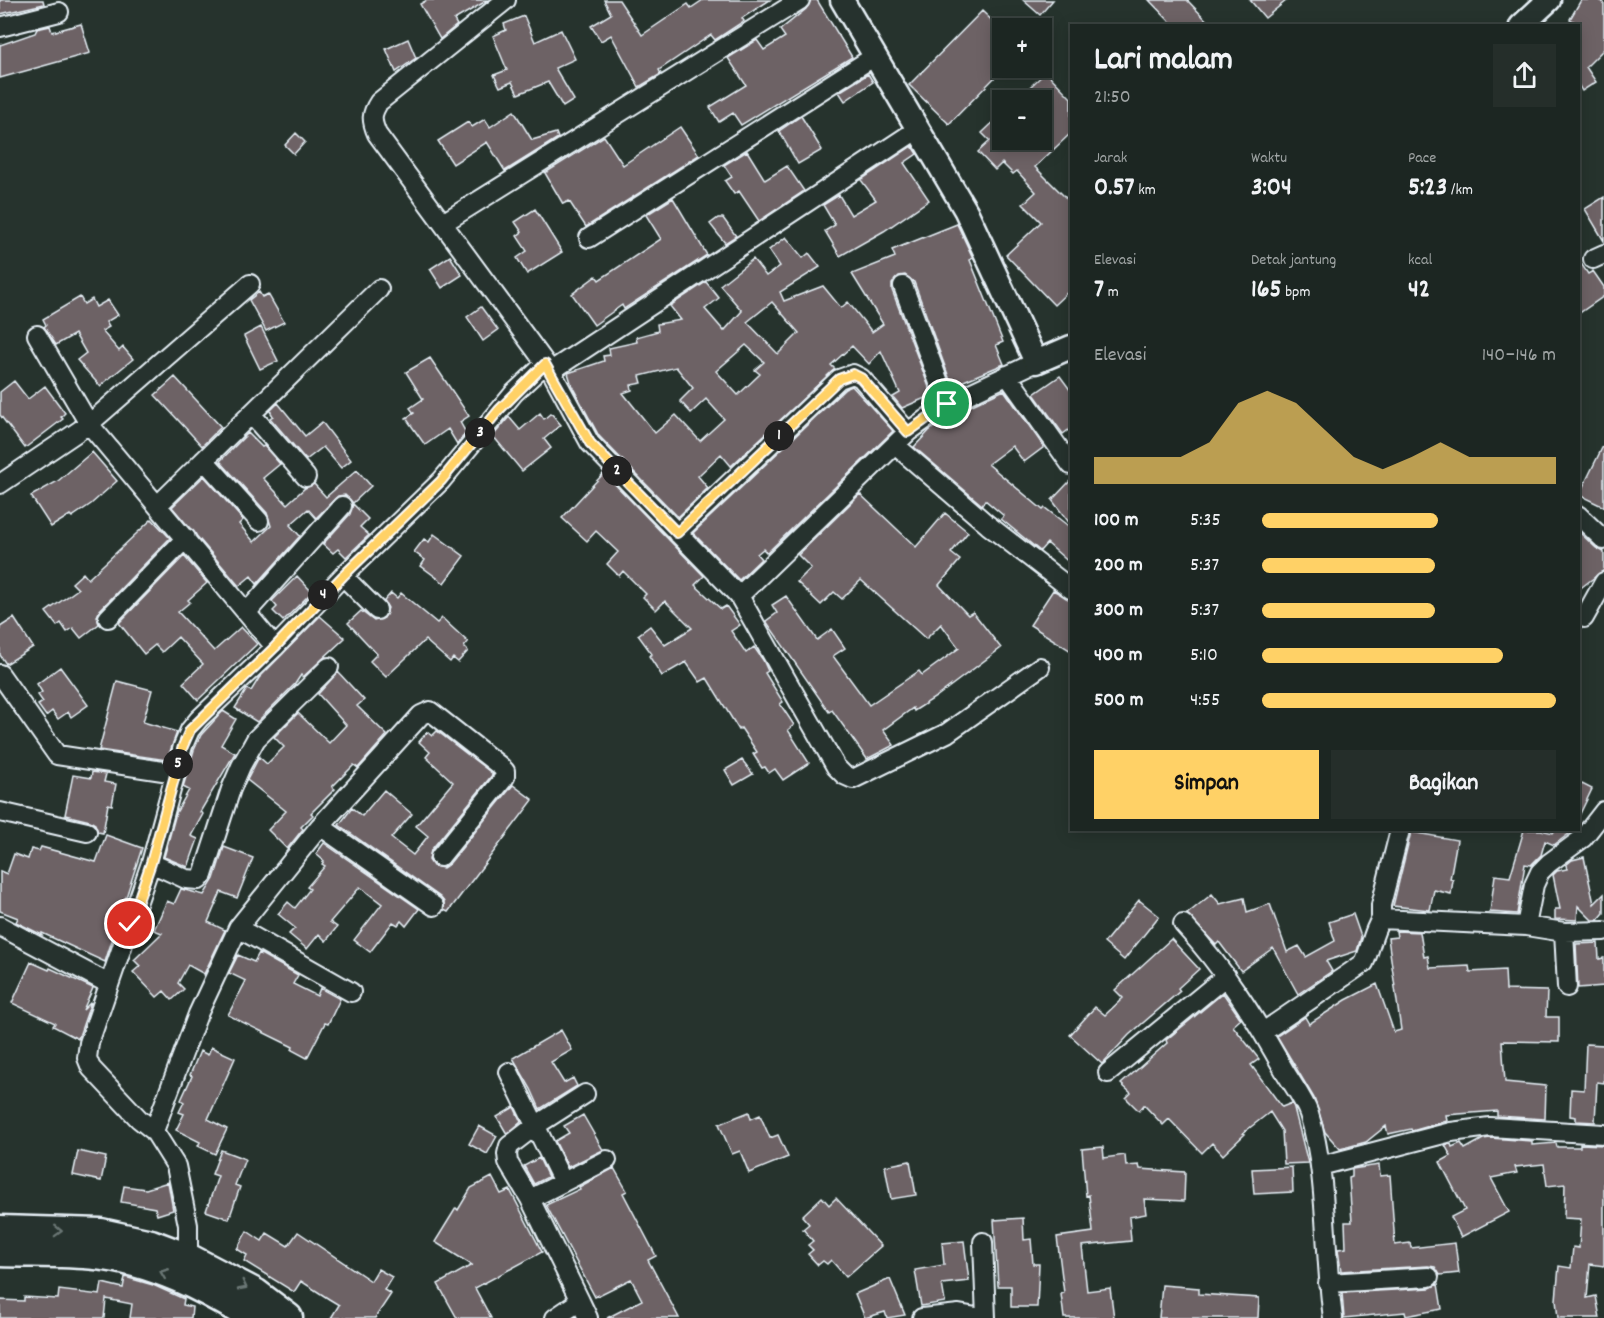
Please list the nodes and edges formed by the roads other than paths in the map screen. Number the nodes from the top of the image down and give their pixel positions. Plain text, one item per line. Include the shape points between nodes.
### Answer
1 (506, 0) edge
2 (800, 0) edge
3 (842, 0) edge
4 (1549, 0) edge
5 (59, 12) dead end
6 (1523, 24) edge
7 (0, 27) edge
8 (875, 56) junction
9 (918, 129) junction
10 (443, 223) junction
11 (589, 238) dead end
12 (250, 284) dead end
13 (903, 286) dead end
14 (379, 289) dead end
15 (37, 335) dead end
16 (1070, 346) edge
17 (1036, 362) junction
18 (548, 367) junction
19 (1007, 375) junction
20 (947, 404) junction
21 (251, 414) junction
22 (89, 424) junction
23 (908, 432) junction
24 (895, 446) junction
25 (204, 460) junction
26 (1070, 464) edge
27 (306, 477) dead end
28 (0, 484) edge
29 (158, 505) junction
30 (342, 506) dead end
31 (1580, 516) edge
32 (260, 521) dead end
33 (677, 533) junction
34 (186, 538) junction
35 (1604, 540) edge
36 (343, 576) junction
37 (1604, 582) edge
38 (1070, 588) edge
39 (739, 596) junction
40 (377, 610) dead end
41 (247, 612) junction
42 (108, 618) dead end
43 (1584, 618) dead end
44 (275, 647) junction
45 (329, 667) dead end
46 (1040, 667) dead end
47 (0, 674) edge
48 (176, 773) junction
49 (1604, 811) edge
50 (0, 812) edge
51 (320, 826) junction
52 (1400, 831) edge
53 (87, 832) dead end
54 (440, 857) dead end
55 (151, 863) junction
56 (434, 906) dead end
57 (1381, 919) junction
58 (1183, 924) dead end
59 (0, 926) edge
60 (1526, 926) junction
61 (238, 928) junction
62 (1604, 931) edge
63 (1564, 932) junction
64 (1226, 976) junction
65 (109, 984) junction
66 (1567, 987) dead end
67 (351, 992) dead end
68 (1263, 1032) junction
69 (509, 1072) dead end
70 (1108, 1073) dead end
71 (585, 1094) dead end
72 (535, 1126) junction
73 (154, 1131) junction
74 (1604, 1134) edge
75 (607, 1160) dead end
76 (1320, 1166) junction
77 (563, 1182) junction
78 (530, 1199) junction
79 (0, 1230) edge
80 (983, 1242) dead end
81 (0, 1252) edge
82 (188, 1258) junction
83 (1429, 1276) dead end
84 (1328, 1283) junction
85 (579, 1301) junction
86 (284, 1316) edge
87 (253, 1318) edge
88 (555, 1318) edge
89 (588, 1318) edge
90 (922, 1318) edge
91 (984, 1318) edge
92 (1333, 1318) edge

1 - 10 street via 379,102 373,111 371,121 377,134
2 - 10 street
3 - 8 street
4 - 6 street
5 - 7 street
8 - 9 street
8 - 11 street
9 - 17 street via 966,211
9 - 18 street
10 - 18 street
12 - 22 street
13 - 20 street
14 - 21 street
15 - 22 street
16 - 17 street
17 - 19 street
18 - 33 street via 590,443
18 - 36 street via 499,410 441,481
19 - 20 street
19 - 26 street
20 - 23 street
21 - 25 street
21 - 27 street
22 - 28 street
22 - 29 street
23 - 24 street
23 - 33 street via 861,378 853,374 839,379
24 - 38 street
24 - 39 street
25 - 29 street
25 - 32 street
29 - 34 street
30 - 41 street
31 - 35 street
33 - 39 street
34 - 41 street
34 - 42 street
36 - 40 street
36 - 44 street
37 - 43 street
39 - 46 street via 836,768 853,779 947,733
41 - 44 street
44 - 48 street via 195,724 183,746
45 - 55 street via 256,739 241,766 199,880 186,879
47 - 48 street via 60,757
48 - 55 street
49 - 60 street via 1583,838 1540,872
50 - 53 street
51 - 54 street via 421,715 430,711 500,766 506,777
51 - 56 street
51 - 61 street
52 - 57 street
55 - 65 street
57 - 60 street
57 - 68 street via 1364,963
58 - 64 street
59 - 65 street
60 - 63 street
61 - 67 street
61 - 73 street via 198,1014
62 - 63 street
63 - 66 street
64 - 68 street
64 - 70 street
65 - 73 street via 87,1058 91,1068
68 - 76 street via 1309,1113
69 - 72 street
71 - 72 street
72 - 77 street
72 - 78 street via 509,1146 507,1154
73 - 82 street via 176,1166 188,1225
74 - 76 street via 1490,1127 1452,1132
75 - 77 street
76 - 84 street
77 - 78 street
78 - 85 street
79 -> 82 main road via 101,1233 151,1244
80 - 91 street
87 -> 81 main road via 190,1283 145,1265 98,1255
82 -> 86 main road via 255,1293
83 - 84 street
84 - 92 street
85 - 88 street
85 - 89 street
90 - 91 street via 959,1314

